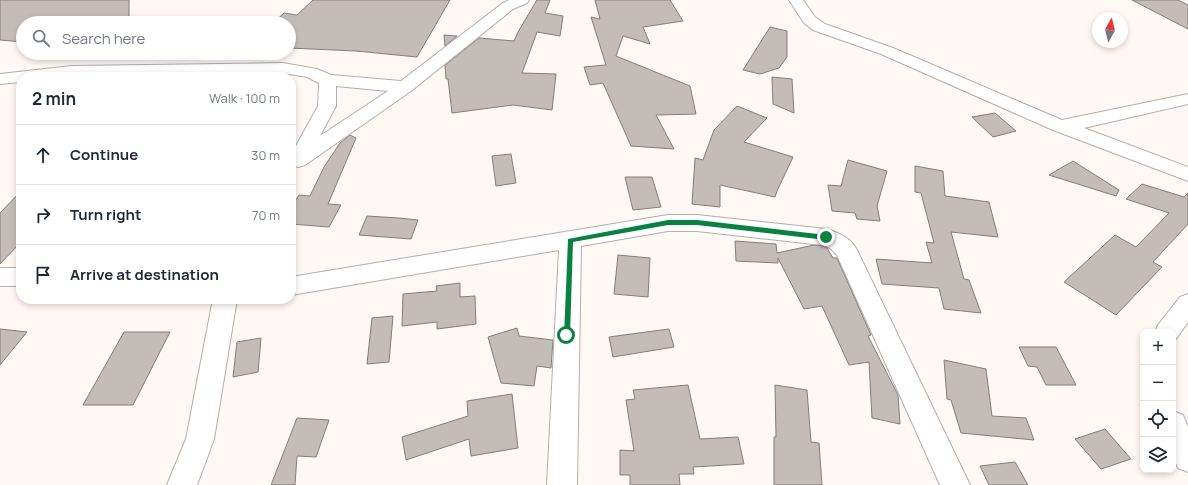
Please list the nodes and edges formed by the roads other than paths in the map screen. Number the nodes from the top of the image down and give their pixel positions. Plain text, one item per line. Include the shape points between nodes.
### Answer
1 (522, 0) edge
2 (796, 0) edge
3 (64, 72) edge
4 (16, 78) edge
5 (0, 79) edge
6 (328, 80) junction
7 (405, 87) junction
8 (1188, 99) edge
9 (1060, 126) junction
10 (296, 164) edge
11 (296, 165) edge
12 (1188, 174) edge
13 (570, 240) junction
14 (0, 277) edge
15 (16, 277) edge
16 (296, 285) edge
17 (224, 304) edge
18 (1188, 304) edge
19 (1169, 329) edge
20 (1176, 431) edge
21 (1188, 458) edge
22 (182, 485) edge
23 (562, 485) edge
24 (955, 485) edge

1 - 7 street via 508,6
2 - 9 street via 809,20 819,27 887,52
3 - 6 street via 283,68 311,72
4 - 5 street
6 - 7 street
6 - 10 street via 327,106
7 - 11 street
8 - 9 street via 1091,122
9 - 12 street
13 - 16 street
13 - 23 street
13 - 24 street via 668,223 697,222 826,237 838,242 846,250
14 - 15 street
17 - 22 street via 200,440
18 - 19 street
20 - 21 street

